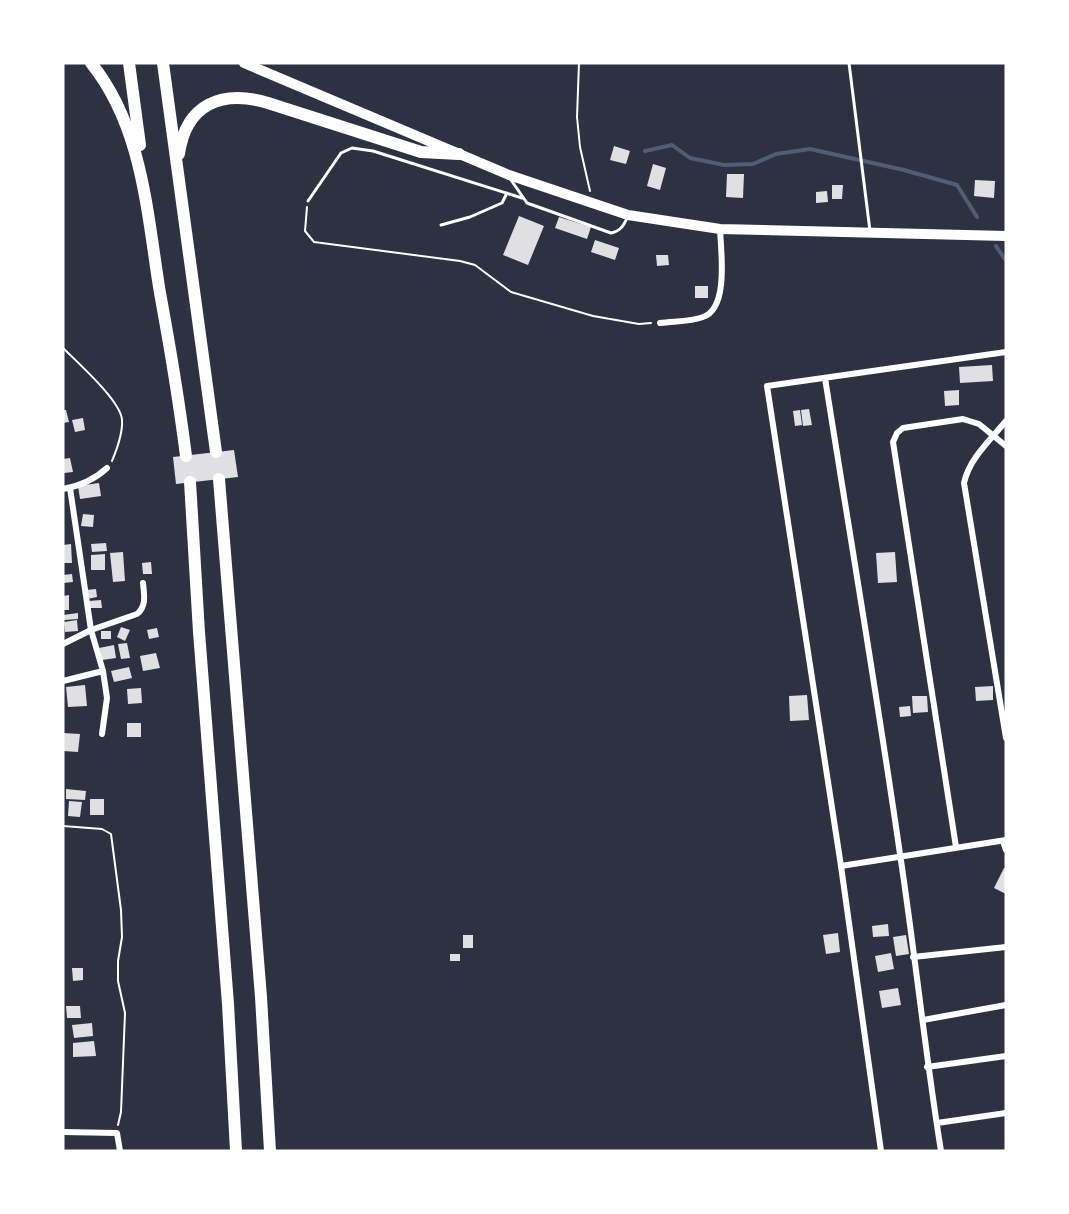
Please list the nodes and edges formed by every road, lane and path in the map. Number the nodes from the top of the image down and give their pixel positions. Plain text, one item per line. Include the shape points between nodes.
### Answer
1 (91, 63) edge
2 (129, 63) edge
3 (163, 63) edge
4 (244, 63) edge
5 (579, 63) edge
6 (849, 63) edge
7 (459, 154) junction
8 (177, 167) junction
9 (509, 176) junction
10 (507, 193) junction
11 (145, 198) junction
12 (522, 198) junction
13 (308, 201) joint
14 (593, 205) junction
15 (628, 215) junction
16 (441, 225) dead end
17 (720, 229) junction
18 (871, 232) junction
19 (1006, 236) edge
20 (660, 323) joint
21 (63, 348) edge
22 (1006, 352) edge
23 (825, 378) junction
24 (1006, 421) edge
25 (993, 436) junction
26 (1006, 446) edge
27 (216, 453) dead end
28 (186, 456) dead end
29 (107, 468) joint
30 (219, 479) dead end
31 (190, 482) dead end
32 (67, 489) edge
33 (143, 583) dead end
34 (92, 630) junction
35 (63, 644) edge
36 (103, 671) junction
37 (63, 681) edge
38 (102, 735) dead end
39 (1006, 738) edge
40 (63, 826) edge
41 (1004, 841) edge
42 (956, 847) junction
43 (1006, 850) edge
44 (900, 855) junction
45 (841, 866) junction
46 (1006, 947) edge
47 (913, 957) junction
48 (1006, 1005) edge
49 (923, 1020) junction
50 (1006, 1056) edge
51 (927, 1066) junction
52 (1006, 1113) edge
53 (937, 1123) junction
54 (63, 1132) edge
55 (117, 1133) junction
56 (120, 1151) edge
57 (236, 1151) edge
58 (270, 1151) edge
59 (881, 1151) edge
60 (941, 1151) edge

1 - 11 highway via 112,92 125,120
2 - 11 highway
3 - 8 highway
4 - 7 main road
5 - 14 path via 577,117
6 - 18 lane
7 - 8 highway via 421,152 258,99 232,97 207,105 194,116 182,139
7 - 9 main road
8 - 27 highway
9 - 12 lane
9 - 14 main road
10 - 12 lane
10 - 13 lane via 352,148 341,153
10 - 16 lane via 502,203
11 - 28 highway
12 - 15 lane via 535,207 611,233 618,232
13 - 20 path via 305,231 314,242 460,261 475,265 511,292 545,303 622,322
14 - 15 main road
15 - 17 main road
17 - 18 main road
17 - 20 street via 722,278 717,305 704,317
18 - 19 main road
21 - 29 path via 116,405 122,418 117,451
22 - 23 street
23 - 44 street
23 - 45 street via 767,386
24 - 25 street
25 - 26 street
25 - 39 street via 966,472 964,483
25 - 42 street via 979,424 963,419 903,428 893,442
29 - 32 street
30 - 58 highway
31 - 57 highway
32 - 34 street
33 - 34 street via 142,611
34 - 35 street
34 - 36 street
36 - 37 street
36 - 38 street via 107,698
40 - 55 path via 102,829 111,834 121,910 118,981 124,1013
41 - 42 street
41 - 43 street
42 - 44 street
44 - 45 street
44 - 47 street
45 - 59 street
46 - 47 street
47 - 49 street
48 - 49 street
49 - 51 street
50 - 51 street
51 - 53 street
52 - 53 street
53 - 60 street
54 - 55 street
55 - 56 street

